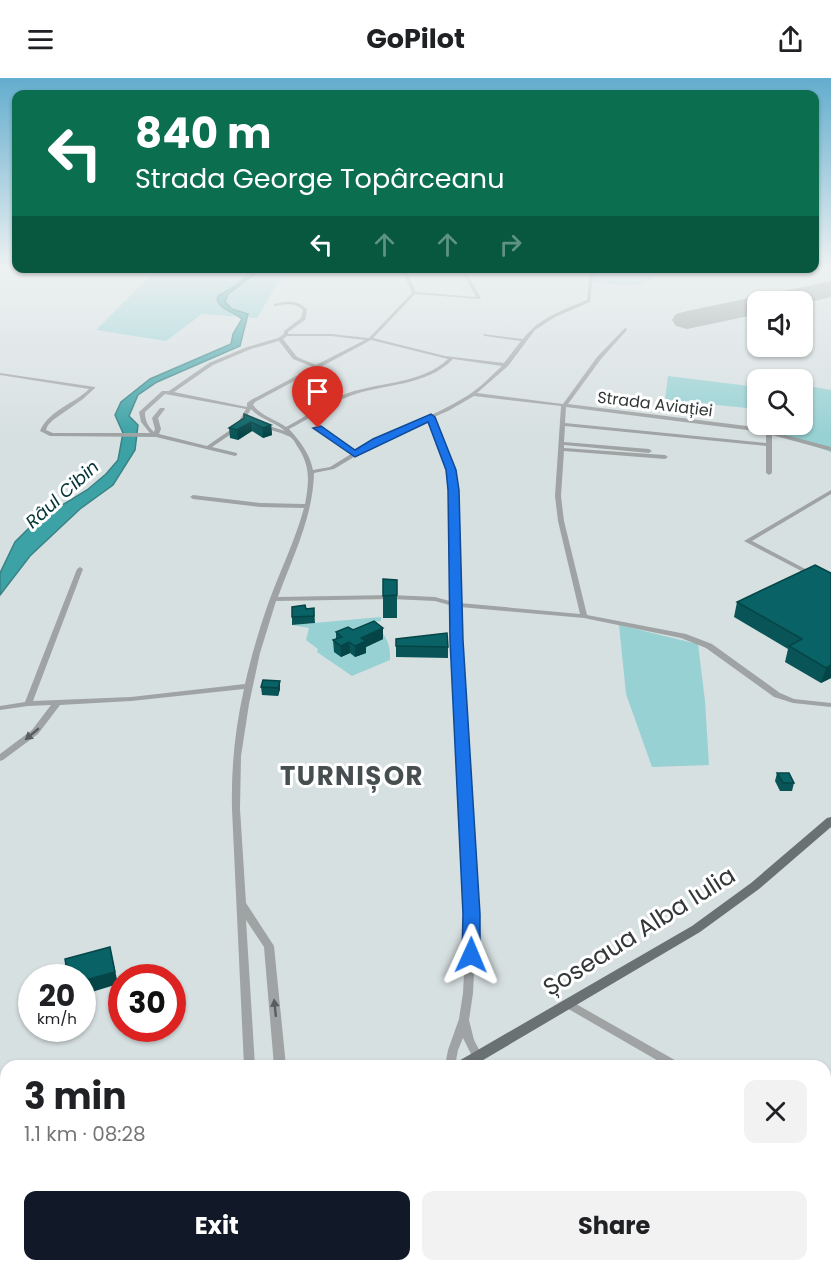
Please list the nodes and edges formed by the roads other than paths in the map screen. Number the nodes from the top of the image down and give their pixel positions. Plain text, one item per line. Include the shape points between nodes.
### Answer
1 (297, 324) edge
2 (385, 324) edge
3 (542, 324) edge
4 (626, 329) dead end
5 (286, 335) junction
6 (485, 335) dead end
7 (280, 339) junction
8 (370, 339) junction
9 (523, 340) junction
10 (283, 355) dead end
11 (294, 355) junction
12 (452, 358) junction
13 (506, 365) junction
14 (316, 367) junction
15 (0, 374) edge
16 (167, 392) junction
17 (474, 394) junction
18 (249, 406) junction
19 (564, 406) junction
20 (162, 409) dead end
21 (431, 417) junction
22 (155, 418) junction
23 (143, 420) junction
24 (251, 420) junction
25 (562, 424) junction
26 (318, 428) dead end
27 (747, 429) edge
28 (288, 432) junction
29 (156, 435) junction
30 (769, 435) edge
31 (780, 435) edge
32 (768, 445) junction
33 (561, 446) junction
34 (208, 447) junction
35 (831, 449) edge
36 (649, 451) dead end
37 (235, 454) dead end
38 (355, 454) junction
39 (665, 457) dead end
40 (311, 472) junction
41 (769, 473) dead end
42 (831, 492) edge
43 (193, 497) dead end
44 (306, 506) junction
45 (80, 569) dead end
46 (821, 580) edge
47 (274, 599) junction
48 (456, 604) junction
49 (584, 616) junction
50 (248, 686) junction
51 (57, 703) junction
52 (28, 704) junction
53 (831, 705) edge
54 (0, 708) edge
55 (0, 758) edge
56 (831, 821) edge
57 (241, 904) junction
58 (568, 1004) junction
59 (464, 1019) junction
60 (478, 1057) junction
61 (249, 1060) edge
62 (279, 1060) edge
63 (451, 1060) edge
64 (473, 1060) edge
65 (666, 1060) edge

1 - 5 street
2 - 8 street
3 - 9 street
4 - 19 street
5 - 7 street
5 - 8 street
6 - 9 street
7 - 11 street
7 - 16 street via 211,364
8 - 12 street
8 - 14 street
9 - 13 street
10 - 11 street
11 - 14 street
12 - 13 street
12 - 28 street via 430,374 345,395
13 - 17 street
14 - 18 street
15 - 29 street via 93,388 45,424 47,434
16 - 18 street via 230,406
16 - 23 street via 142,412
17 - 19 street, Strada Aviației
17 - 21 street
18 - 24 street
18 - 28 street
19 - 25 street
19 - 27 street, Strada Aviației
20 - 22 street
21 - 38 street
21 - 48 street via 453,481
22 - 23 street
22 - 29 street
23 - 29 street
24 - 28 street
24 - 34 street
25 - 32 street
25 - 33 street
26 - 38 street
28 - 40 street
29 - 34 street
30 - 32 street
31 - 35 street, Strada Aviației
32 - 41 street
33 - 36 street
33 - 39 street
33 - 49 street via 561,520
34 - 37 street
38 - 40 street via 332,468
40 - 44 street
42 - 46 street via 747,541
43 - 44 street
44 - 47 street
45 - 52 street
47 - 48 street via 390,597
47 - 50 street
48 - 49 street
48 - 59 street via 472,914 471,969
49 - 53 street via 701,642 777,694 794,701
50 - 51 street
50 - 57 street via 235,792
51 - 52 street
51 -> 55 street via 35,732
52 - 54 street
56 - 58 main road, Șoseaua Alba Iulia via 718,914
57 - 61 street
62 -> 57 street via 269,946
58 - 60 main road, Șoseaua Alba Iulia
58 - 65 street
59 - 60 street
59 - 63 street
60 - 64 main road, Șoseaua Alba Iulia

